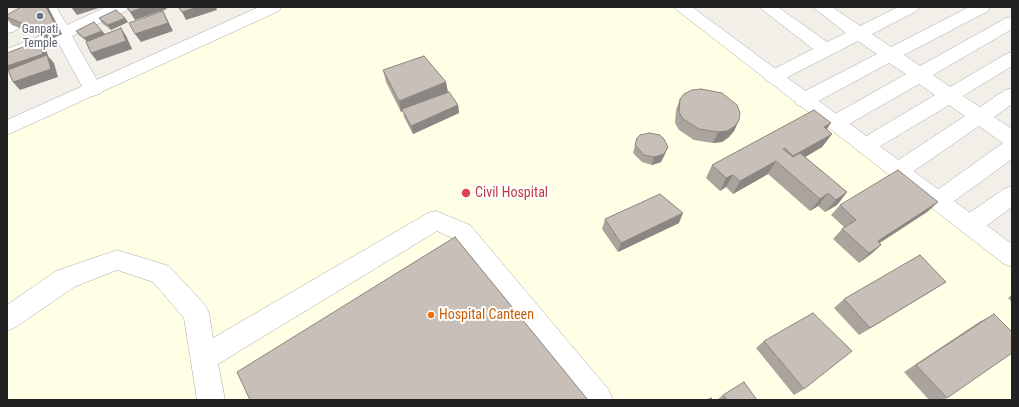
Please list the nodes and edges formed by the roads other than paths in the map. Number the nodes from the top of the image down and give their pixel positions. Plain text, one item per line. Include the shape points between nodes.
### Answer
1 (40, 7) edge
2 (48, 7) edge
3 (120, 7) edge
4 (273, 7) edge
5 (681, 7) edge
6 (767, 7) edge
7 (821, 7) edge
8 (999, 13) edge
9 (918, 15) edge
10 (7, 28) edge
11 (62, 34) junction
12 (858, 34) junction
13 (968, 47) junction
14 (826, 50) junction
15 (889, 55) junction
16 (7, 56) edge
17 (1007, 66) edge
18 (919, 75) junction
19 (773, 77) junction
20 (93, 89) junction
21 (1012, 95) edge
22 (948, 96) junction
23 (804, 100) junction
24 (979, 117) junction
25 (835, 123) junction
26 (7, 128) edge
27 (1012, 139) edge
28 (865, 146) junction
29 (1012, 148) edge
30 (898, 171) junction
31 (1012, 195) edge
32 (938, 201) junction
33 (970, 225) junction
34 (1011, 254) edge
35 (7, 319) edge
36 (204, 358) junction
37 (211, 400) edge
38 (599, 400) edge

1 - 10 street
2 - 11 street
3 - 11 street
4 - 20 street
5 - 19 street
6 - 14 street
7 - 12 street
8 - 9 street
8 - 13 street
9 - 12 street
9 - 13 street
9 - 15 street
11 - 16 street
11 - 20 street
12 - 14 street
12 - 15 street
13 - 17 street
13 - 18 street
14 - 19 street
15 - 18 street
15 - 23 street
17 - 22 street
18 - 22 street
18 - 25 street
19 - 23 street
20 - 26 street
21 - 24 street
22 - 24 street
22 - 28 street
23 - 25 street
24 - 27 street
24 - 30 street
25 - 28 street
28 - 30 street
29 - 32 street
30 - 32 street
31 - 33 street
32 - 33 street
33 - 34 street
35 - 36 street via 65,279 117,260 161,274 196,313
36 - 37 street
36 - 38 street via 436,220 462,232

